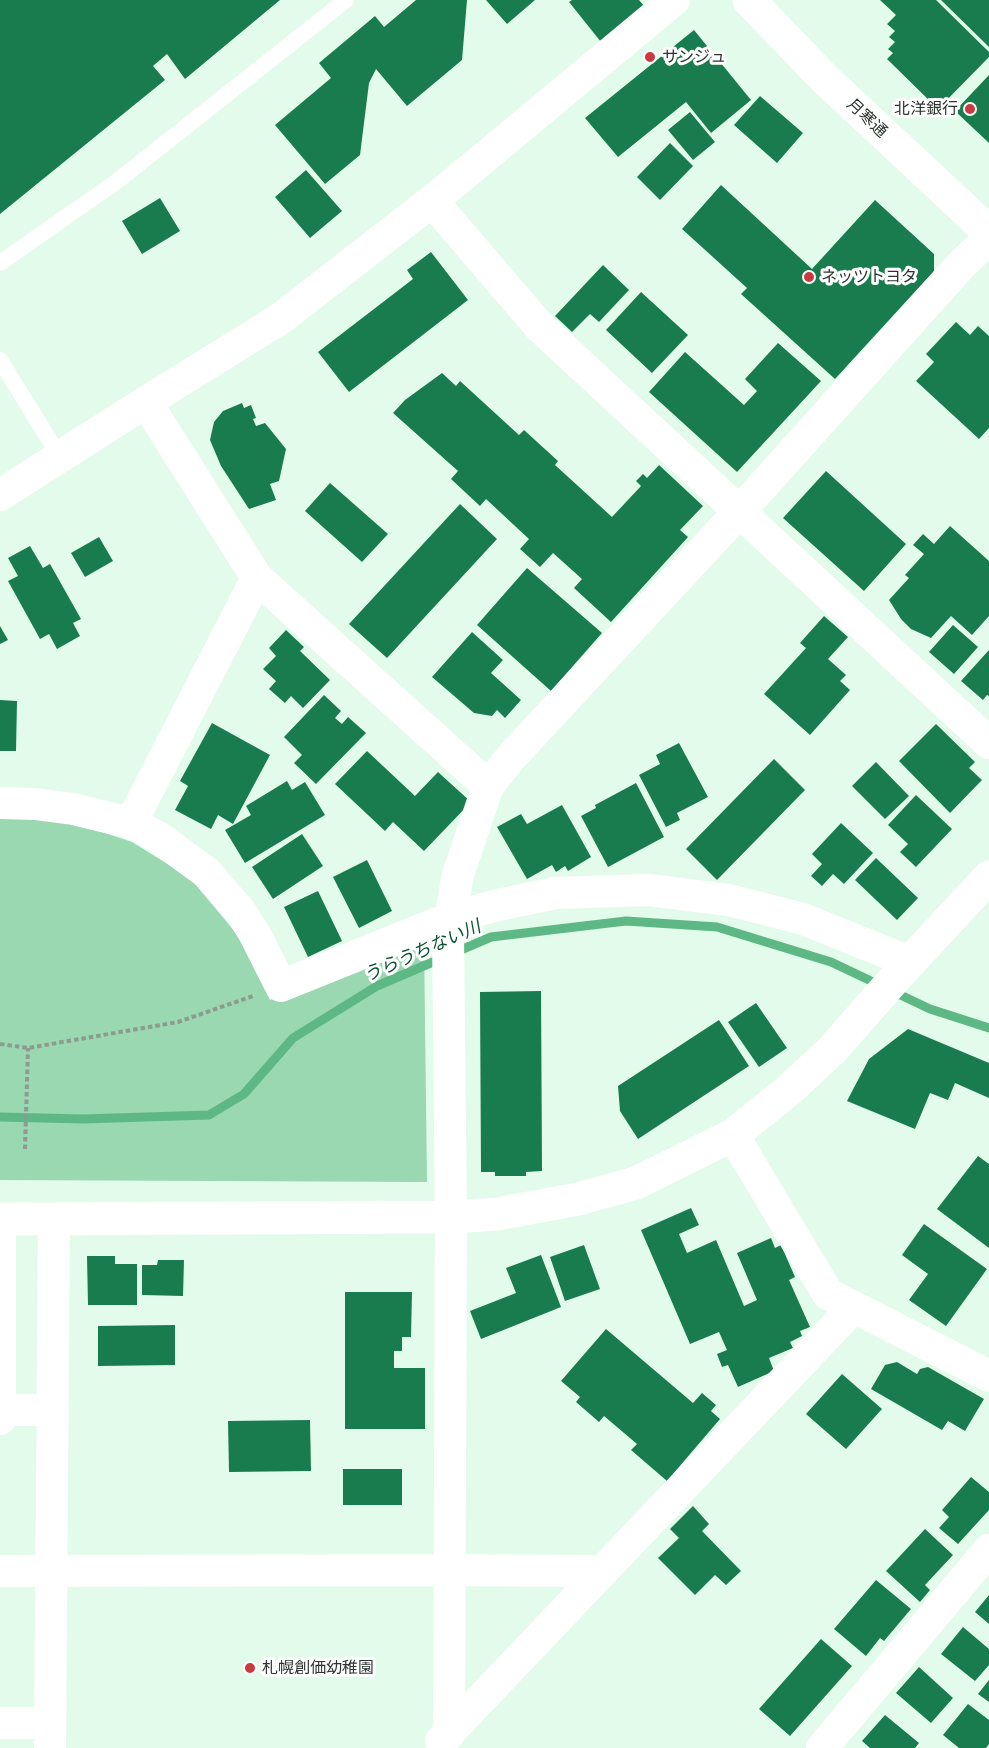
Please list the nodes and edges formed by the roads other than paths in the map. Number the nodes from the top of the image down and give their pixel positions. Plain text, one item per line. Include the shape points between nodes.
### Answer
1 (346, 0) edge
2 (674, 0) edge
3 (749, 0) edge
4 (432, 201) junction
5 (989, 232) edge
6 (989, 239) edge
7 (0, 263) edge
8 (0, 360) edge
9 (146, 402) junction
10 (60, 457) junction
11 (0, 495) edge
12 (740, 512) junction
13 (258, 578) junction
14 (989, 743) edge
15 (488, 786) junction
16 (0, 803) edge
17 (130, 823) junction
18 (989, 877) edge
19 (449, 926) junction
20 (903, 969) junction
21 (733, 1135) junction
22 (451, 1218) junction
23 (0, 1219) edge
24 (54, 1219) junction
25 (854, 1307) junction
26 (986, 1367) edge
27 (0, 1410) edge
28 (52, 1410) junction
29 (0, 1419) edge
30 (989, 1550) edge
31 (51, 1570) junction
32 (449, 1570) junction
33 (0, 1571) edge
34 (602, 1571) junction
35 (0, 1723) edge
36 (50, 1736) edge
37 (442, 1741) edge
38 (822, 1748) edge

1 - 7 lane via 116,182
2 - 4 street
3 - 5 main road, 月寒通 via 824,78
4 - 9 street via 280,320
4 - 12 street via 540,327
6 - 12 street via 962,264
8 - 10 lane
9 - 10 street
9 - 13 street
10 - 11 street
12 - 14 street
12 - 15 street
13 - 15 street
13 - 17 street
15 - 19 street via 457,878
16 - 17 street via 73,809
17 - 19 street via 187,857 223,890 256,936 281,986
18 - 20 main road
19 - 20 street via 498,905 556,893 649,890 729,900 803,919
19 - 22 street
20 - 21 main road via 833,1049
21 - 22 main road via 636,1183 578,1199
21 - 25 street via 828,1293
22 - 24 main road
22 - 32 street
23 - 24 main road
23 - 27 street
24 - 28 street
25 - 26 street
25 - 34 street
27 - 28 street
27 - 29 street
28 - 31 street
30 - 38 street
31 - 32 street
31 - 33 street
31 - 36 street
32 - 34 street
32 - 37 street
34 - 37 street
35 - 36 street

